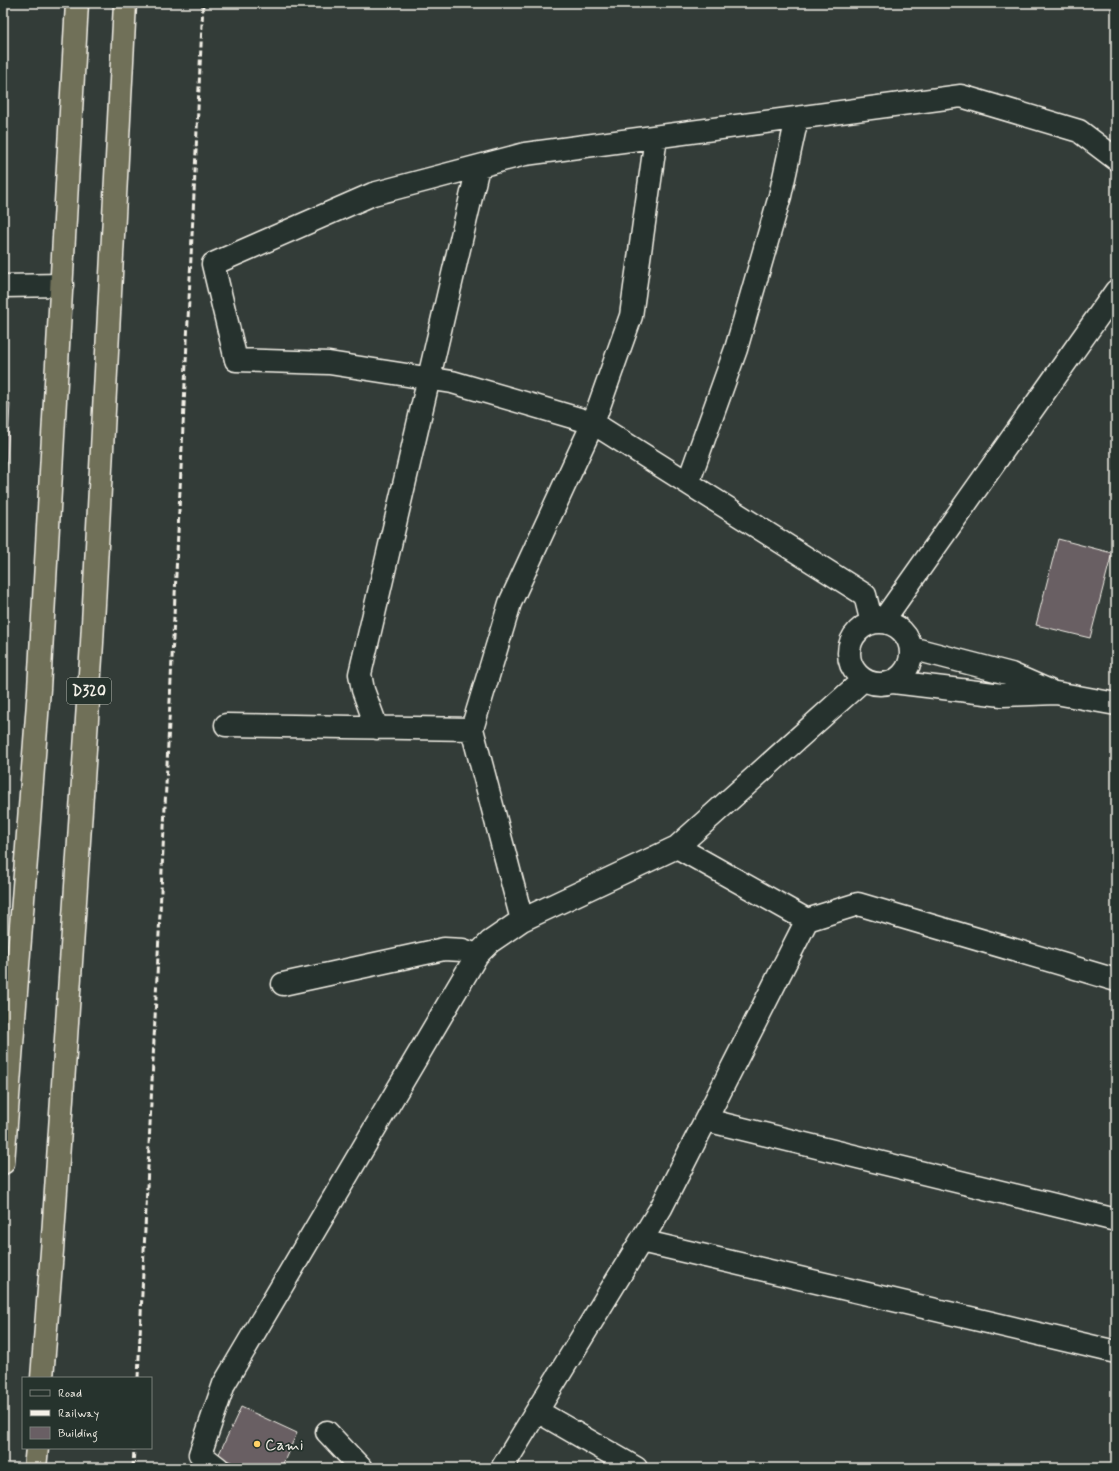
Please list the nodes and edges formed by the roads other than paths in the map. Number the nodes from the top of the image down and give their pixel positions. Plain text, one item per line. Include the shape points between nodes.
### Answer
1 (77, 3) edge
2 (125, 3) edge
3 (798, 118) junction
4 (656, 137) junction
5 (1116, 159) edge
6 (478, 166) junction
7 (3, 286) edge
8 (62, 286) junction
9 (1116, 291) edge
10 (428, 379) junction
11 (593, 423) junction
12 (688, 483) junction
13 (877, 622) junction
14 (911, 648) junction
15 (863, 680) junction
16 (893, 682) junction
17 (1056, 693) junction
18 (1116, 704) edge
19 (226, 725) dead end
20 (377, 728) junction
21 (472, 729) junction
22 (677, 847) junction
23 (522, 920) junction
24 (807, 920) junction
25 (477, 955) junction
26 (1116, 980) edge
27 (283, 984) dead end
28 (706, 1120) junction
29 (3, 1163) edge
30 (1116, 1220) edge
31 (641, 1241) junction
32 (1116, 1352) edge
33 (42, 1377) edge
34 (537, 1411) junction
35 (327, 1432) dead end
36 (37, 1449) edge
37 (35, 1468) edge
38 (218, 1468) edge
39 (361, 1468) edge
40 (502, 1468) edge
41 (636, 1468) edge

1 - 8 highway
2 - 33 highway, D320 via 92,643
3 - 4 street
3 - 5 street via 961,96 1079,131
3 - 12 street via 780,196 736,349
4 - 6 street via 525,154
4 - 11 street via 632,316
6 - 10 street
6 - 10 street via 373,194 213,264 236,360 329,363
7 - 8 street
8 - 29 highway via 39,689
9 - 13 street
10 - 11 street via 452,382
10 - 20 street via 360,674
11 - 12 street
11 - 21 street via 510,603
12 - 13 street via 865,595
13 - 14 street via 892,624 901,630 908,638
13 - 15 street via 862,627 854,634 850,644 850,664
14 - 16 street via 907,668
14 - 17 street via 1011,674
15 - 16 street via 883,685
15 - 22 street
16 - 17 street via 1002,695
17 - 18 street
19 - 20 street
20 - 21 street
21 - 23 street
22 - 23 street
22 - 24 street
23 - 25 street via 490,942
24 - 26 street via 858,904
24 - 28 street
25 - 27 street via 463,950 444,949
25 - 38 street via 224,1384 200,1454
28 - 30 street
28 - 31 street via 661,1208
31 - 32 street
31 - 34 street
34 - 40 street
34 - 41 street
35 - 39 street
36 - 37 highway

